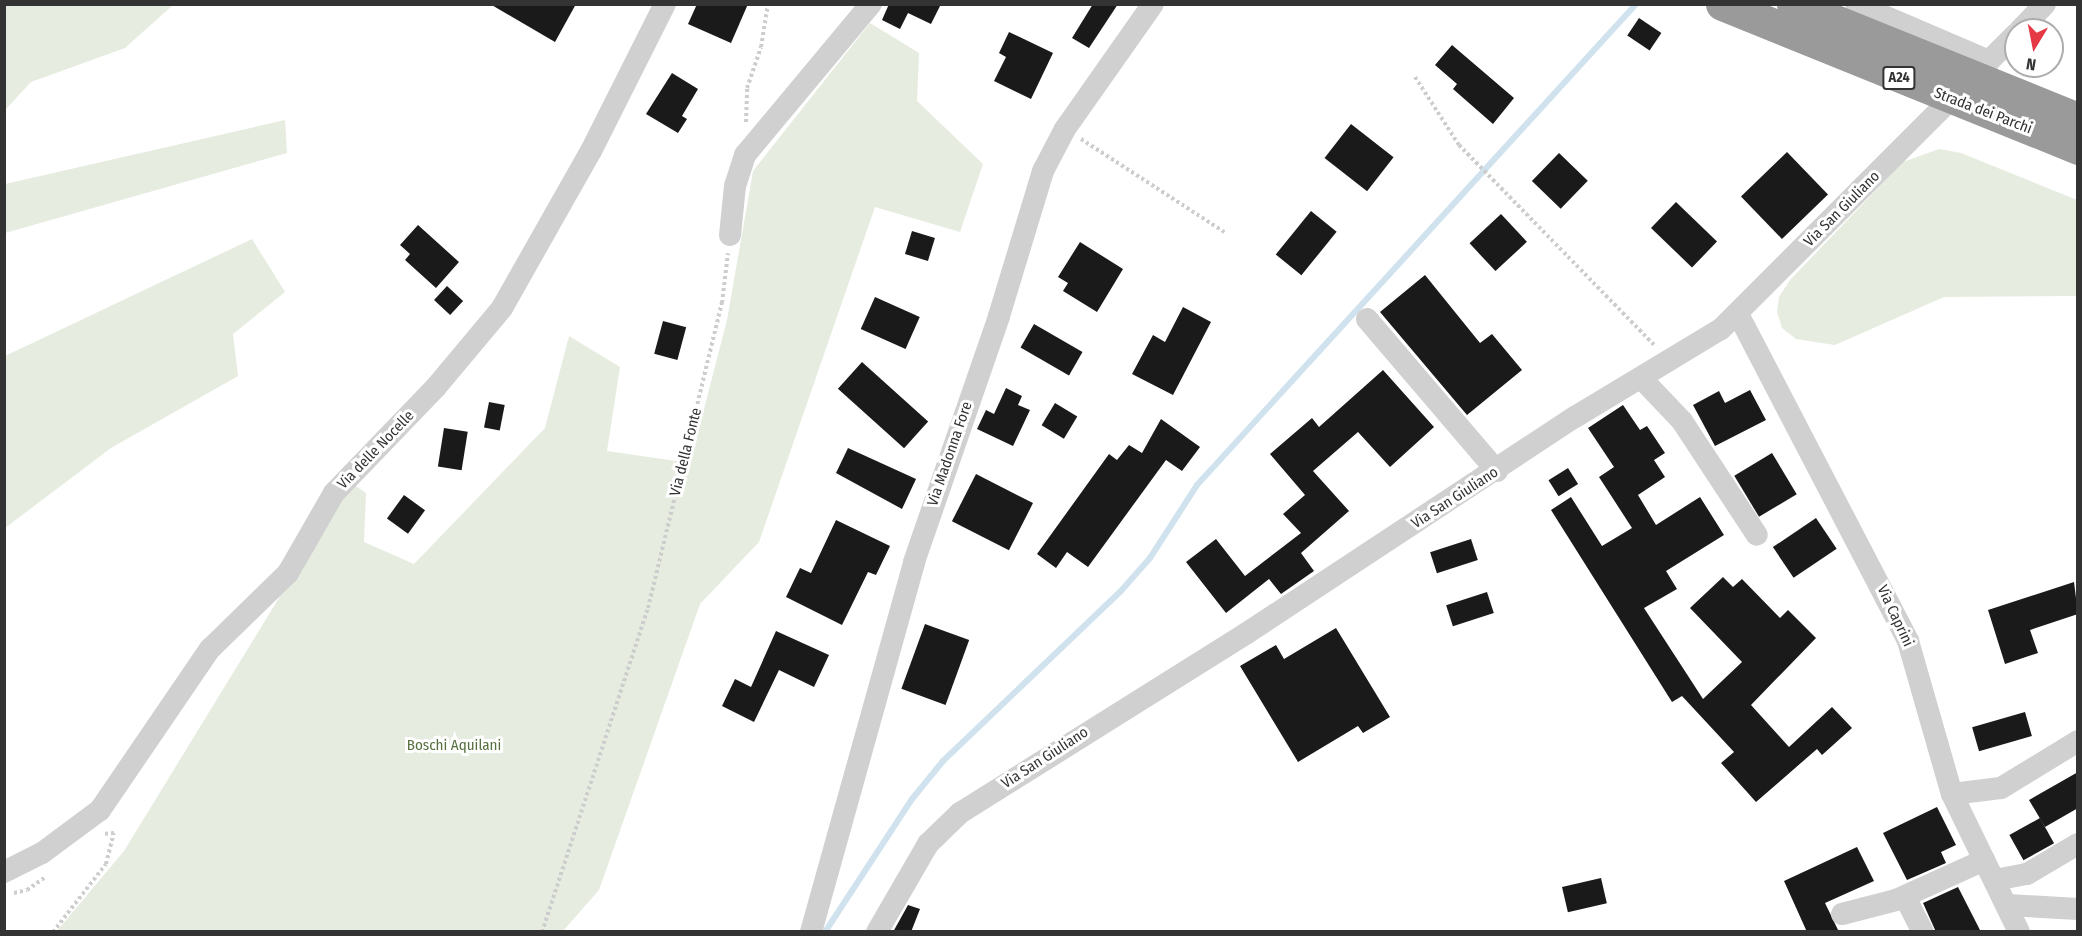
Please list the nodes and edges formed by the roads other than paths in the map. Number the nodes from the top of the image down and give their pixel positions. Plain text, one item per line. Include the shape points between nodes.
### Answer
1 (665, 4) edge
2 (1154, 4) edge
3 (1722, 4) edge
4 (1793, 4) edge
5 (1856, 4) edge
6 (2045, 4) edge
7 (867, 7) edge
8 (2032, 18) edge
9 (2004, 46) edge
10 (1989, 61) junction
11 (2078, 119) edge
12 (2078, 148) edge
13 (730, 235) road end
14 (1738, 314) junction
15 (1367, 319) dead end
16 (1642, 379) junction
17 (1497, 471) junction
18 (1757, 535) dead end
19 (2078, 741) edge
20 (1952, 794) junction
21 (2078, 844) edge
22 (1984, 860) junction
23 (4, 872) edge
24 (1995, 880) junction
25 (1905, 897) junction
26 (2008, 905) junction
27 (2078, 909) edge
28 (1842, 914) dead end
29 (811, 932) edge
30 (877, 932) edge
31 (1923, 932) edge
32 (2019, 932) edge

1 - 23 street, Via delle Nocelle via 591,151 502,308 436,387 334,493 288,573 210,649 106,804 62,840
2 - 29 street, Via Madonna Fore via 1065,129 1043,171 999,316 942,472
3 - 12 highway, Strada dei Parchi / A24, bridge
4 - 11 highway, Strada dei Parchi / A24, bridge
5 - 10 street
6 - 8 street
7 - 13 street via 751,149 738,174
9 - 10 street, Via San Giuliano
10 - 14 street, Via San Giuliano
14 - 16 street, Via San Giuliano
14 - 20 street, Via Caprini via 1908,641
15 - 17 street
16 - 17 street, Via San Giuliano via 1575,417
16 - 18 street via 1682,421
17 - 30 street, Via San Giuliano via 960,813 928,844
19 - 20 street via 2001,788
20 - 22 street, Via Caprini
21 - 24 street via 2027,874
22 - 24 street, Via Caprini
22 - 25 street
24 - 26 street, Via Caprini
25 - 28 street
25 - 31 street
26 - 27 street
26 - 32 street, Via Caprini

